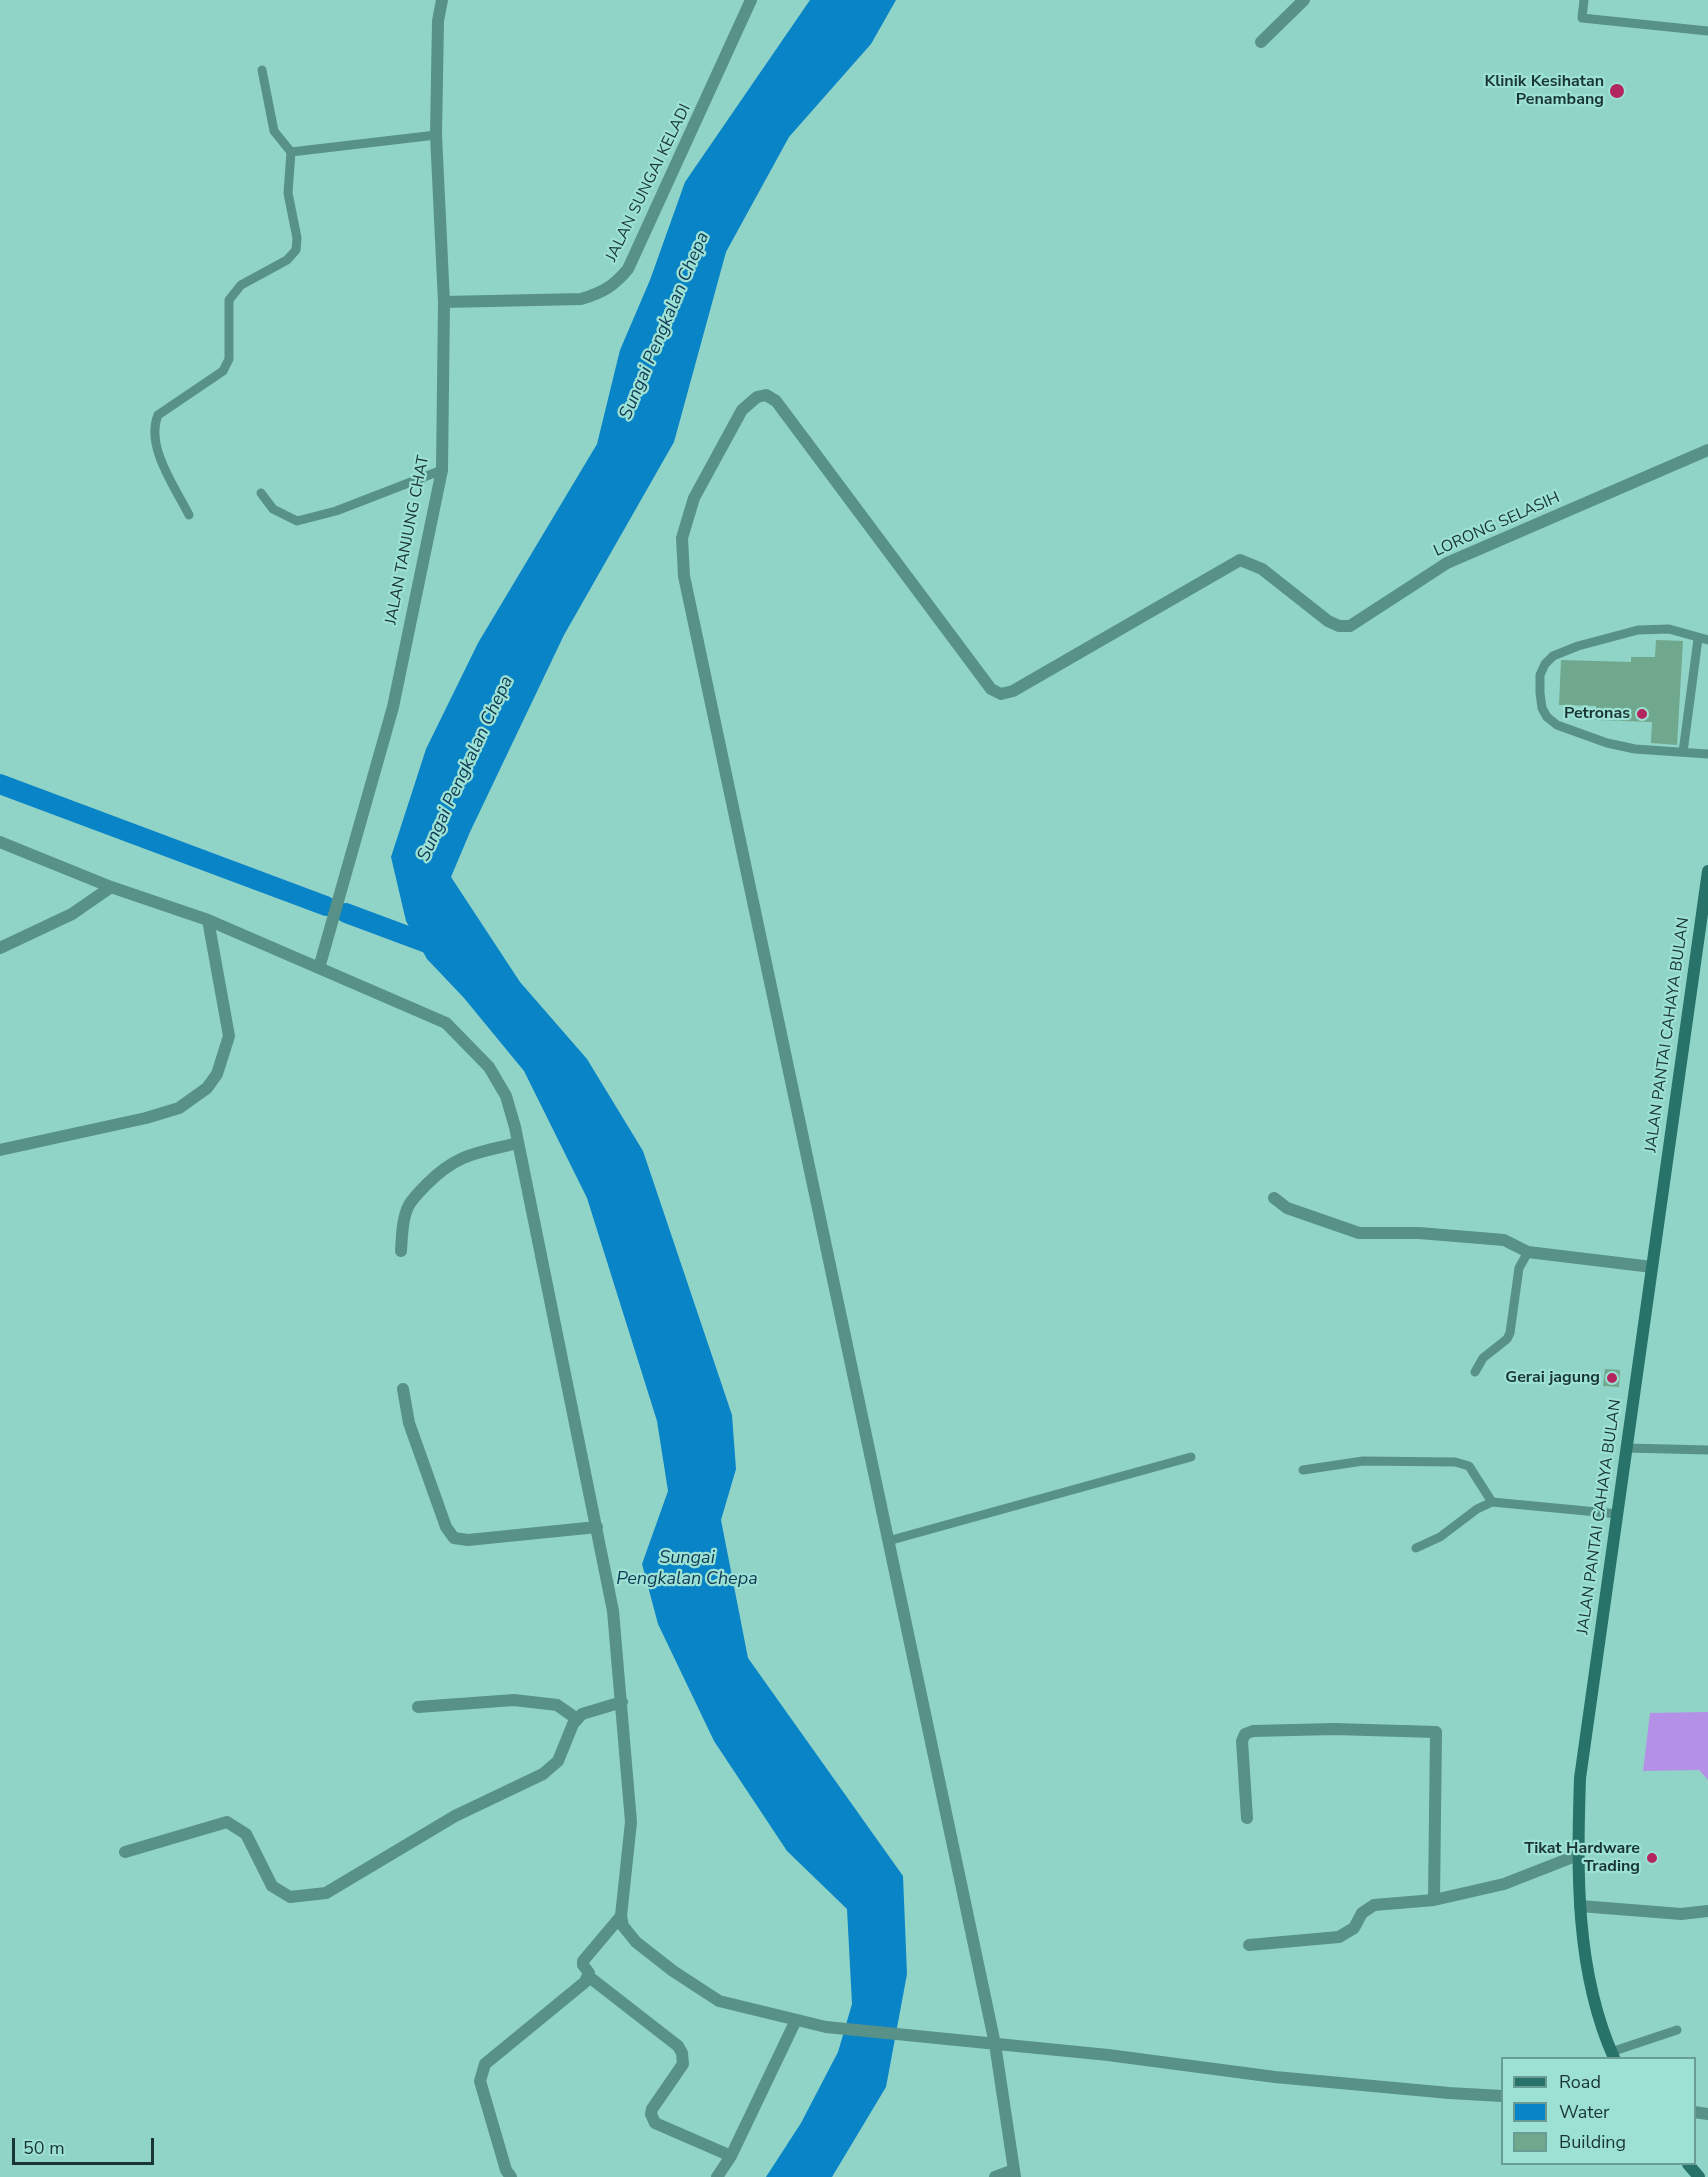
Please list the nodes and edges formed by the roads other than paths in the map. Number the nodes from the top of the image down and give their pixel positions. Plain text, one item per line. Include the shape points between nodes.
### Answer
1 (442, 0) edge
2 (751, 0) edge
3 (1304, 0) edge
4 (1584, 0) edge
5 (1708, 31) edge
6 (1261, 42) dead end
7 (262, 70) dead end
8 (436, 135) junction
9 (291, 153) junction
10 (444, 303) junction
11 (1708, 450) edge
12 (442, 470) junction
13 (261, 492) dead end
14 (189, 515) dead end
15 (1703, 640) edge
16 (1683, 752) junction
17 (1708, 754) edge
18 (0, 842) edge
19 (1708, 871) edge
20 (111, 887) junction
21 (208, 920) junction
22 (0, 948) edge
23 (319, 968) junction
24 (518, 1143) junction
25 (0, 1150) edge
26 (1274, 1198) dead end
27 (401, 1251) dead end
28 (1528, 1252) junction
29 (1652, 1267) junction
30 (1475, 1372) dead end
31 (403, 1389) dead end
32 (1627, 1448) junction
33 (1708, 1450) edge
34 (1191, 1457) dead end
35 (1303, 1470) dead end
36 (1492, 1502) junction
37 (1617, 1514) junction
38 (597, 1527) junction
39 (888, 1541) junction
40 (1416, 1548) dead end
41 (622, 1702) junction
42 (418, 1707) dead end
43 (577, 1719) junction
44 (1246, 1818) dead end
45 (125, 1852) dead end
46 (1578, 1855) junction
47 (1434, 1900) junction
48 (1580, 1906) junction
49 (1708, 1911) edge
50 (621, 1916) junction
51 (1249, 1945) dead end
52 (588, 1976) junction
53 (796, 2020) junction
54 (1677, 2030) dead end
55 (994, 2044) junction
56 (1612, 2055) edge
57 (1501, 2096) edge
58 (731, 2156) junction
59 (1690, 2165) edge
60 (1015, 2173) edge
61 (511, 2177) edge
62 (717, 2177) edge
63 (995, 2177) edge
64 (1699, 2177) edge

1 - 8 street, JALAN TANJUNG CHAT via 438,21
2 - 10 street, JALAN SUNGAI KELADI via 628,269 616,284 581,299
3 - 6 street
4 - 5 lane via 1582,18
7 - 9 lane via 274,130
8 - 9 lane
8 - 10 street, JALAN TANJUNG CHAT
9 - 14 lane via 288,193 296,250 286,260 241,285 230,300 228,359 223,370 158,415 154,424 155,446
10 - 12 street, JALAN TANJUNG CHAT
11 - 39 street, LORONG SELASIH via 1448,563 1350,626 1328,621 1262,568 1240,560 1013,691 1001,694 991,689 776,401 766,395 758,397 742,410 694,498 682,538 684,576
12 - 13 lane via 336,511 297,521 273,509
12 - 23 street, JALAN TANJUNG CHAT via 393,707
15 - 16 lane
15 - 16 lane via 1669,629 1638,630 1553,657 1540,675 1542,708 1557,725 1635,749
16 - 17 lane
18 - 20 street
19 - 29 main road, JALAN PANTAI CAHAYA BULAN
20 - 21 street
20 - 22 street via 72,914
21 - 23 street
21 - 25 street via 229,1036 207,1088 179,1108 157,1115
23 - 24 street via 447,1023 489,1067 506,1096
24 - 27 street via 460,1158 443,1168 408,1206
24 - 38 street
26 - 28 street via 1287,1208 1359,1233 1504,1240
28 - 29 street
28 - 30 lane via 1519,1268 1510,1333 1483,1358
29 - 32 main road, JALAN PANTAI CAHAYA BULAN
31 - 38 street via 413,1433 446,1527 454,1538 468,1540
32 - 33 lane
32 - 37 main road, JALAN PANTAI CAHAYA BULAN
34 - 39 lane
35 - 36 lane via 1364,1461 1455,1462 1468,1466
36 - 37 lane
36 - 40 lane via 1440,1537
37 - 46 main road, JALAN PANTAI CAHAYA BULAN via 1580,1778
38 - 41 street via 613,1611
39 - 55 street
41 - 43 street
41 - 50 street via 631,1822
42 - 43 street via 532,1701 557,1705
43 - 45 street via 558,1761 543,1774 455,1816 326,1893 290,1898 272,1886 246,1834 227,1822
44 - 47 street via 1242,1741 1245,1734 1334,1729 1436,1732
46 - 47 street via 1504,1884
46 - 48 main road, JALAN PANTAI CAHAYA BULAN
47 - 51 street via 1374,1905 1362,1913 1354,1928 1339,1937
48 - 49 street via 1681,1914
48 - 56 main road, JALAN PANTAI CAHAYA BULAN via 1592,1992
50 - 52 street via 583,1961
50 - 53 street via 623,1926 636,1942 719,2001
52 - 58 street via 682,2053 683,2064 652,2109 655,2123
52 - 61 street via 485,2064 480,2080
53 - 55 street via 826,2027
53 - 58 street
54 - 56 lane
55 - 57 street via 1275,2077
55 - 60 street
58 - 62 street
59 - 64 main road
60 - 63 street

